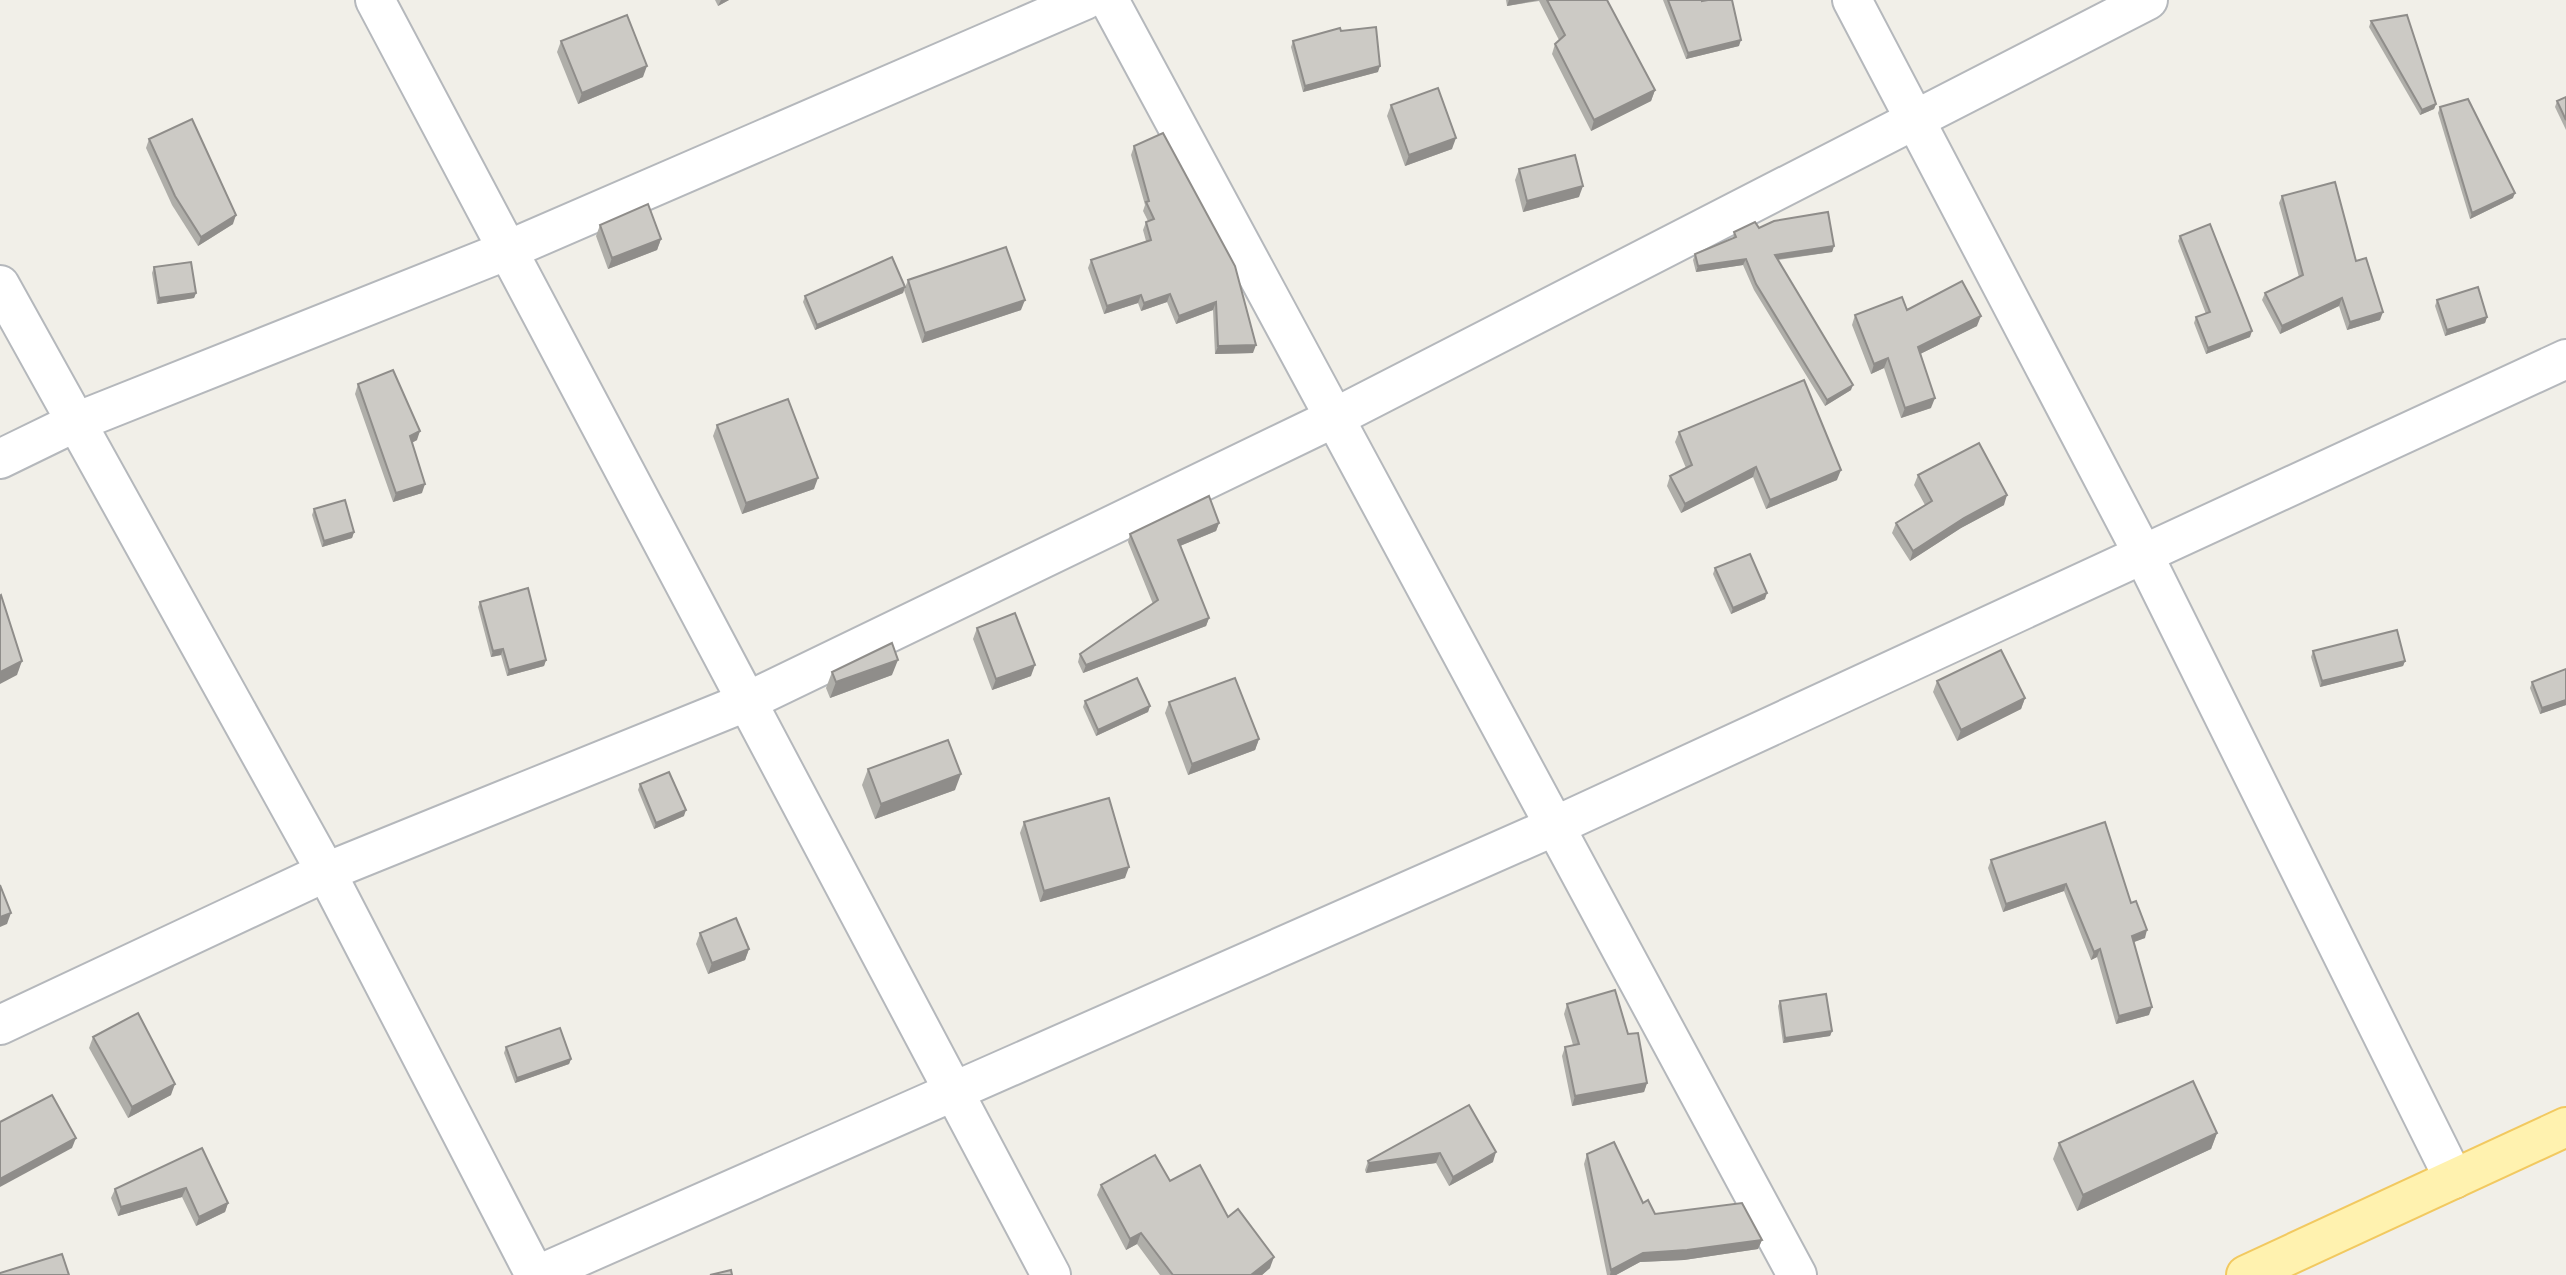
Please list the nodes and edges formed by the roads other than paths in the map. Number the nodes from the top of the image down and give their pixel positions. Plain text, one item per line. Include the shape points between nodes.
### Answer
1 (376, 0) edge
2 (1085, 0) edge
3 (1109, 0) edge
4 (1852, 0) edge
5 (2148, 0) edge
6 (1916, 119) junction
7 (508, 250) junction
8 (0, 285) edge
9 (2566, 359) edge
10 (1334, 418) junction
11 (76, 422) junction
12 (0, 459) edge
13 (2144, 556) junction
14 (747, 702) junction
15 (1555, 826) junction
16 (326, 872) junction
17 (0, 1025) edge
18 (954, 1092) junction
19 (2566, 1127) edge
20 (2454, 1179) junction
21 (536, 1275) edge
22 (1051, 1275) edge
23 (1797, 1275) edge
24 (2246, 1275) edge

1 - 7 street
2 - 7 street
3 - 10 street
4 - 6 street
5 - 6 street
6 - 10 street
6 - 13 street
7 - 11 street
7 - 14 street
8 - 11 street
9 - 13 street
10 - 14 street
10 - 15 street
11 - 12 street
11 - 16 street
13 - 15 street
13 - 20 street
14 - 16 street
14 - 18 street
15 - 18 street
15 - 23 street
16 - 17 street
16 - 21 street
18 - 21 street
18 - 22 street
19 - 20 main road
20 - 24 main road

